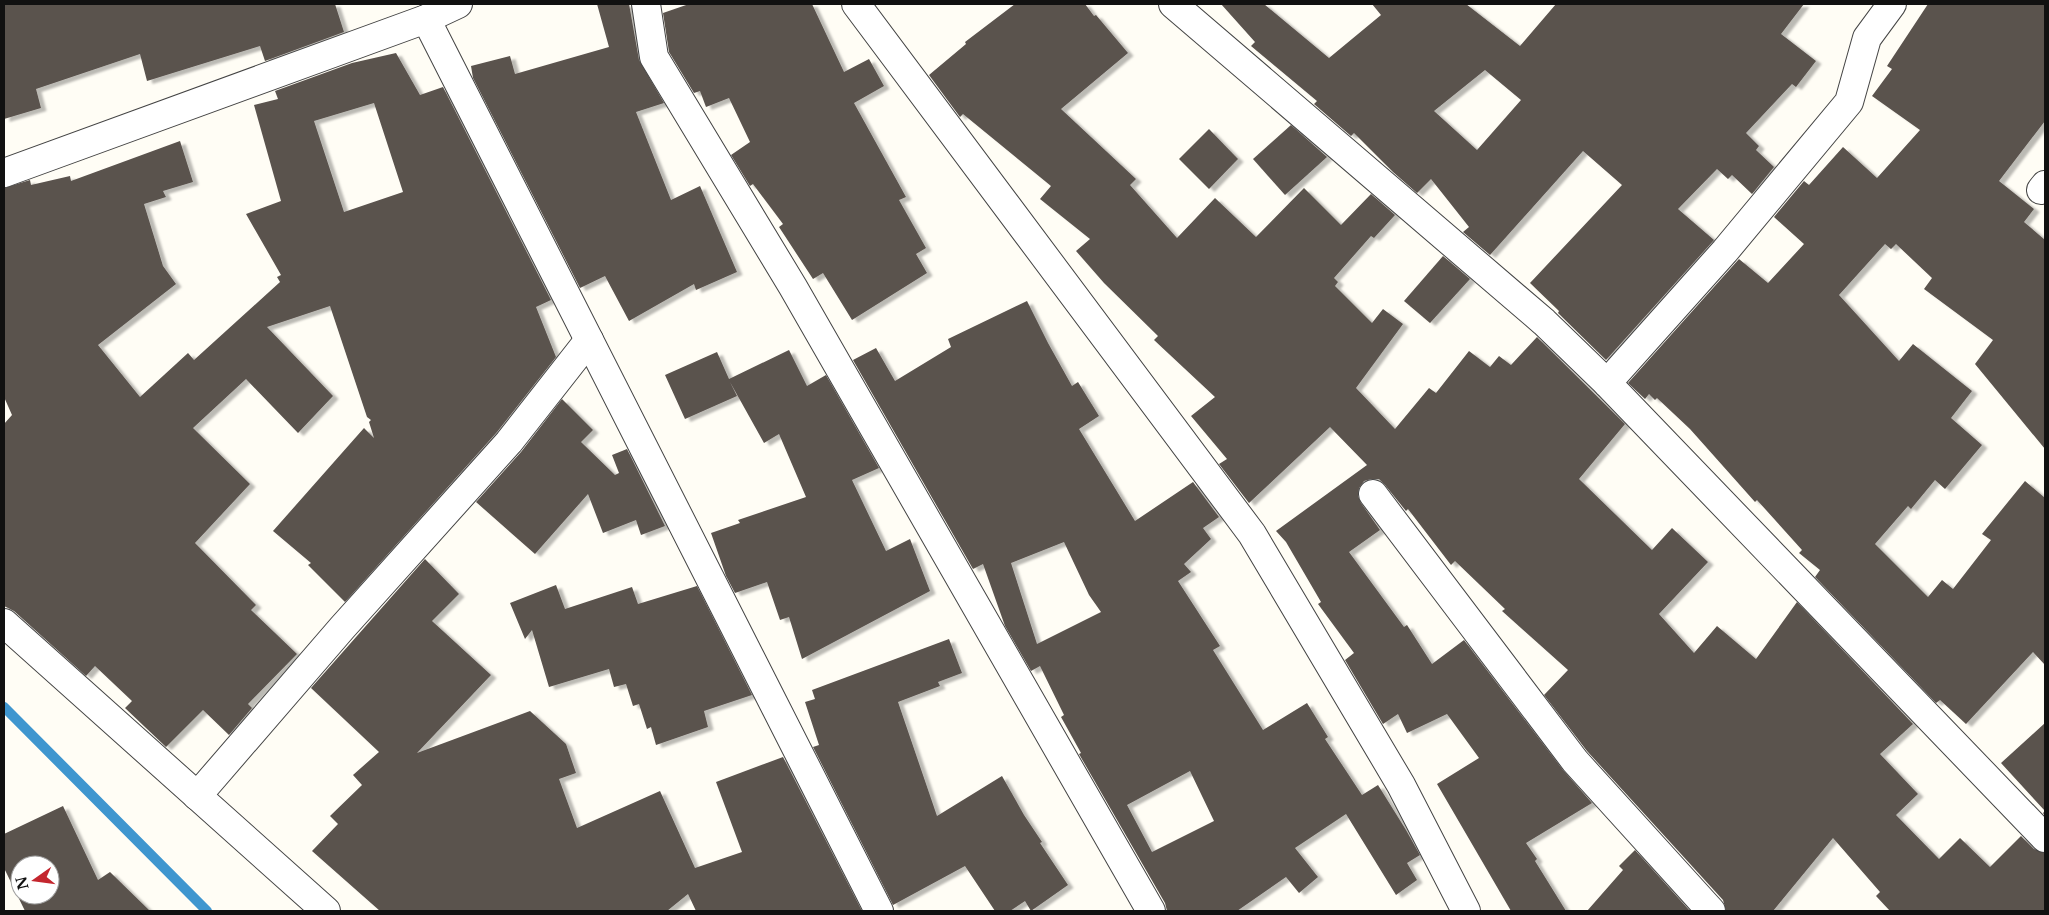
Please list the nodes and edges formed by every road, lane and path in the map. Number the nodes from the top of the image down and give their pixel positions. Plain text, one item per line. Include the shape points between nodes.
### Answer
1 (458, 4) edge
2 (646, 4) edge
3 (856, 4) edge
4 (1173, 4) edge
5 (1892, 4) edge
6 (426, 19) junction
7 (4, 173) edge
8 (589, 340) junction
9 (1607, 383) junction
10 (1373, 494) dead end
11 (4, 623) edge
12 (197, 796) junction
13 (2045, 838) edge
14 (326, 911) edge
15 (879, 911) edge
16 (1151, 911) edge
17 (1466, 911) edge
18 (1711, 911) edge

1 - 6 street
2 - 16 street via 654,57 793,287
3 - 17 street via 1252,534 1401,785
4 - 9 street via 1544,322
5 - 9 street via 1867,38 1849,102 1725,251
6 - 7 street
6 - 8 street
8 - 12 street via 509,442
8 - 15 street
9 - 13 street
10 - 18 street via 1575,761
11 - 12 street
12 - 14 street

